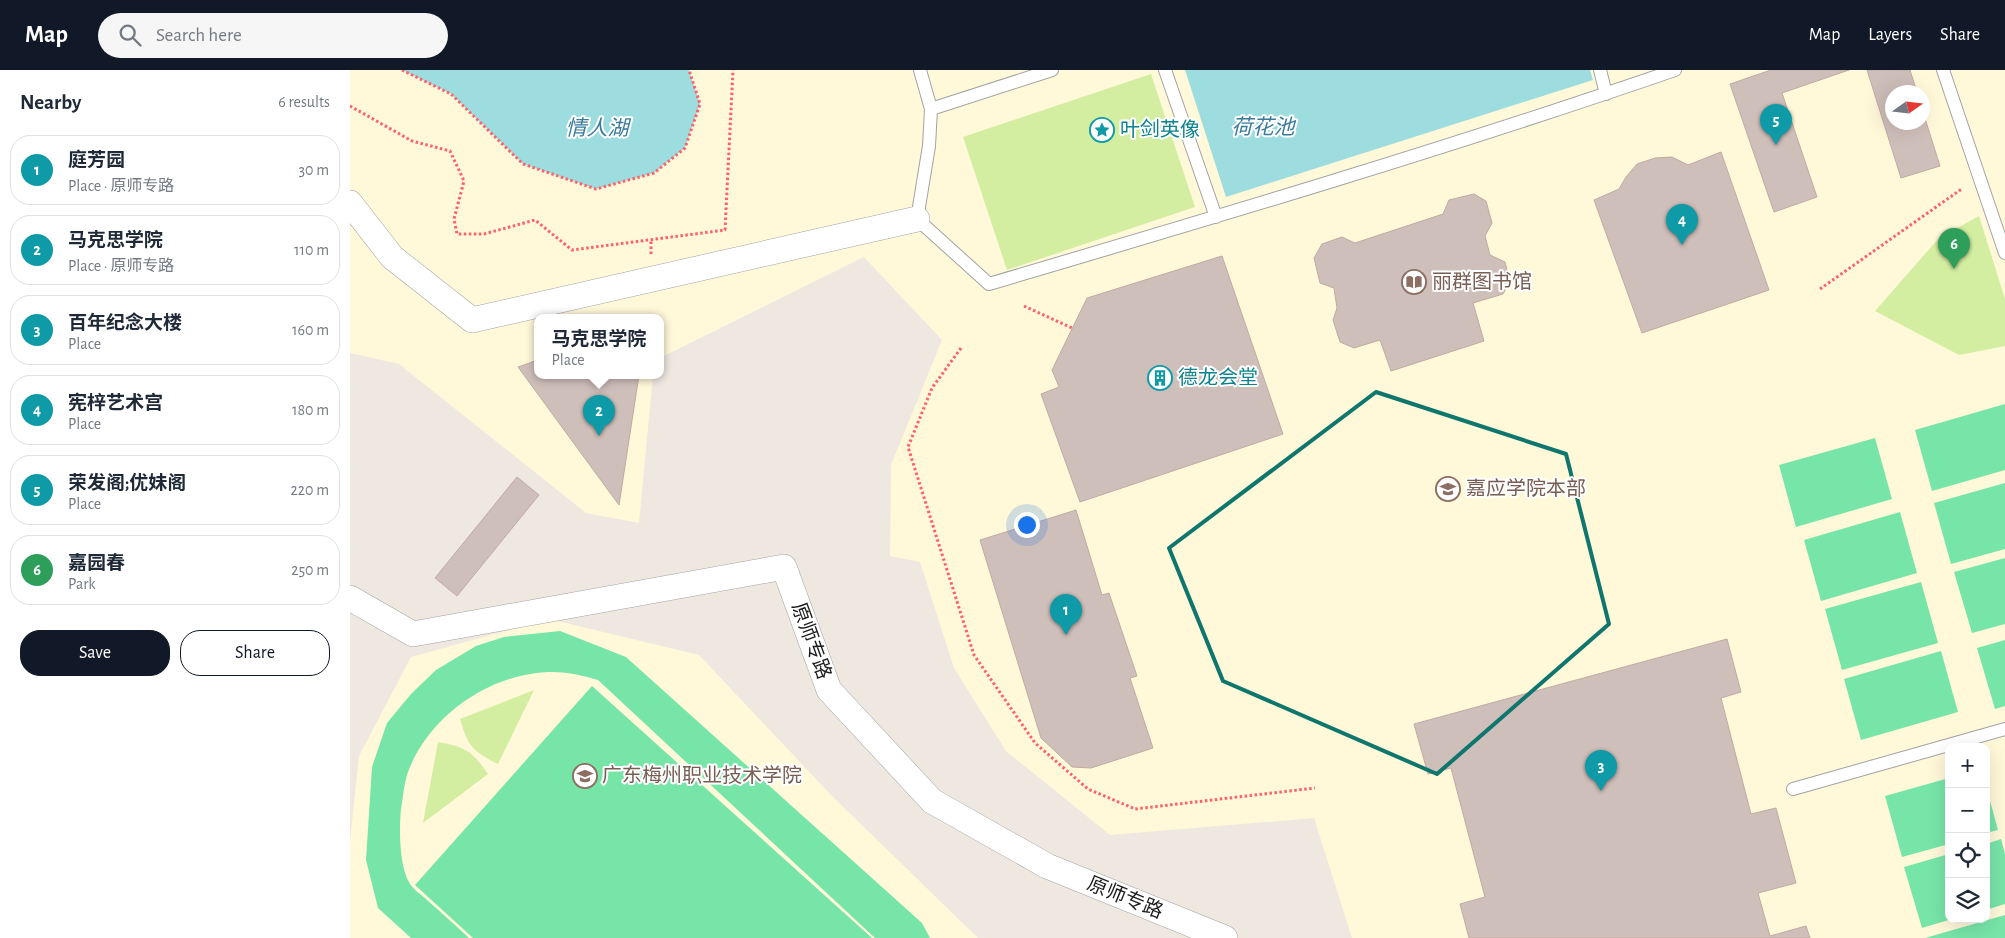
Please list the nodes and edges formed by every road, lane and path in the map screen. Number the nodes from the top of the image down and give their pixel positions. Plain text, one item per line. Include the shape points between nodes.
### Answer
1 (402, 70) edge
2 (689, 70) edge
3 (733, 70) edge
4 (920, 70) edge
5 (1052, 70) edge
6 (1165, 70) edge
7 (1600, 70) edge
8 (1675, 70) edge
9 (1943, 70) edge
10 (1606, 94) junction
11 (350, 106) edge
12 (931, 109) junction
13 (1980, 176) junction
14 (350, 203) edge
15 (1216, 218) junction
16 (917, 219) junction
17 (2005, 253) edge
18 (1820, 289) dead end
19 (1024, 306) dead end
20 (1072, 328) dead end
21 (961, 348) dead end
22 (350, 598) edge
23 (2005, 729) edge
24 (1314, 788) dead end
25 (1793, 789) dead end
26 (1225, 938) edge

1 - 2 path via 451,94 523,164 596,189 654,173 686,148 700,104
3 - 11 path via 724,230 572,250 535,220 484,234 457,234 454,219 464,181 450,151 412,141
4 - 12 lane
5 - 12 lane
6 - 15 lane
7 - 10 lane
8 - 10 lane
9 - 13 lane
10 - 15 lane
12 - 16 lane via 929,146
13 - 17 lane
13 - 18 path
14 - 16 street via 392,257 472,320
15 - 16 lane via 989,284
19 - 20 path
21 - 24 path via 932,388 908,447 974,655 1035,743 1088,789 1135,809
22 - 26 street, 原师专路 via 413,634 784,568 829,690 932,801 1047,866
23 - 25 lane

